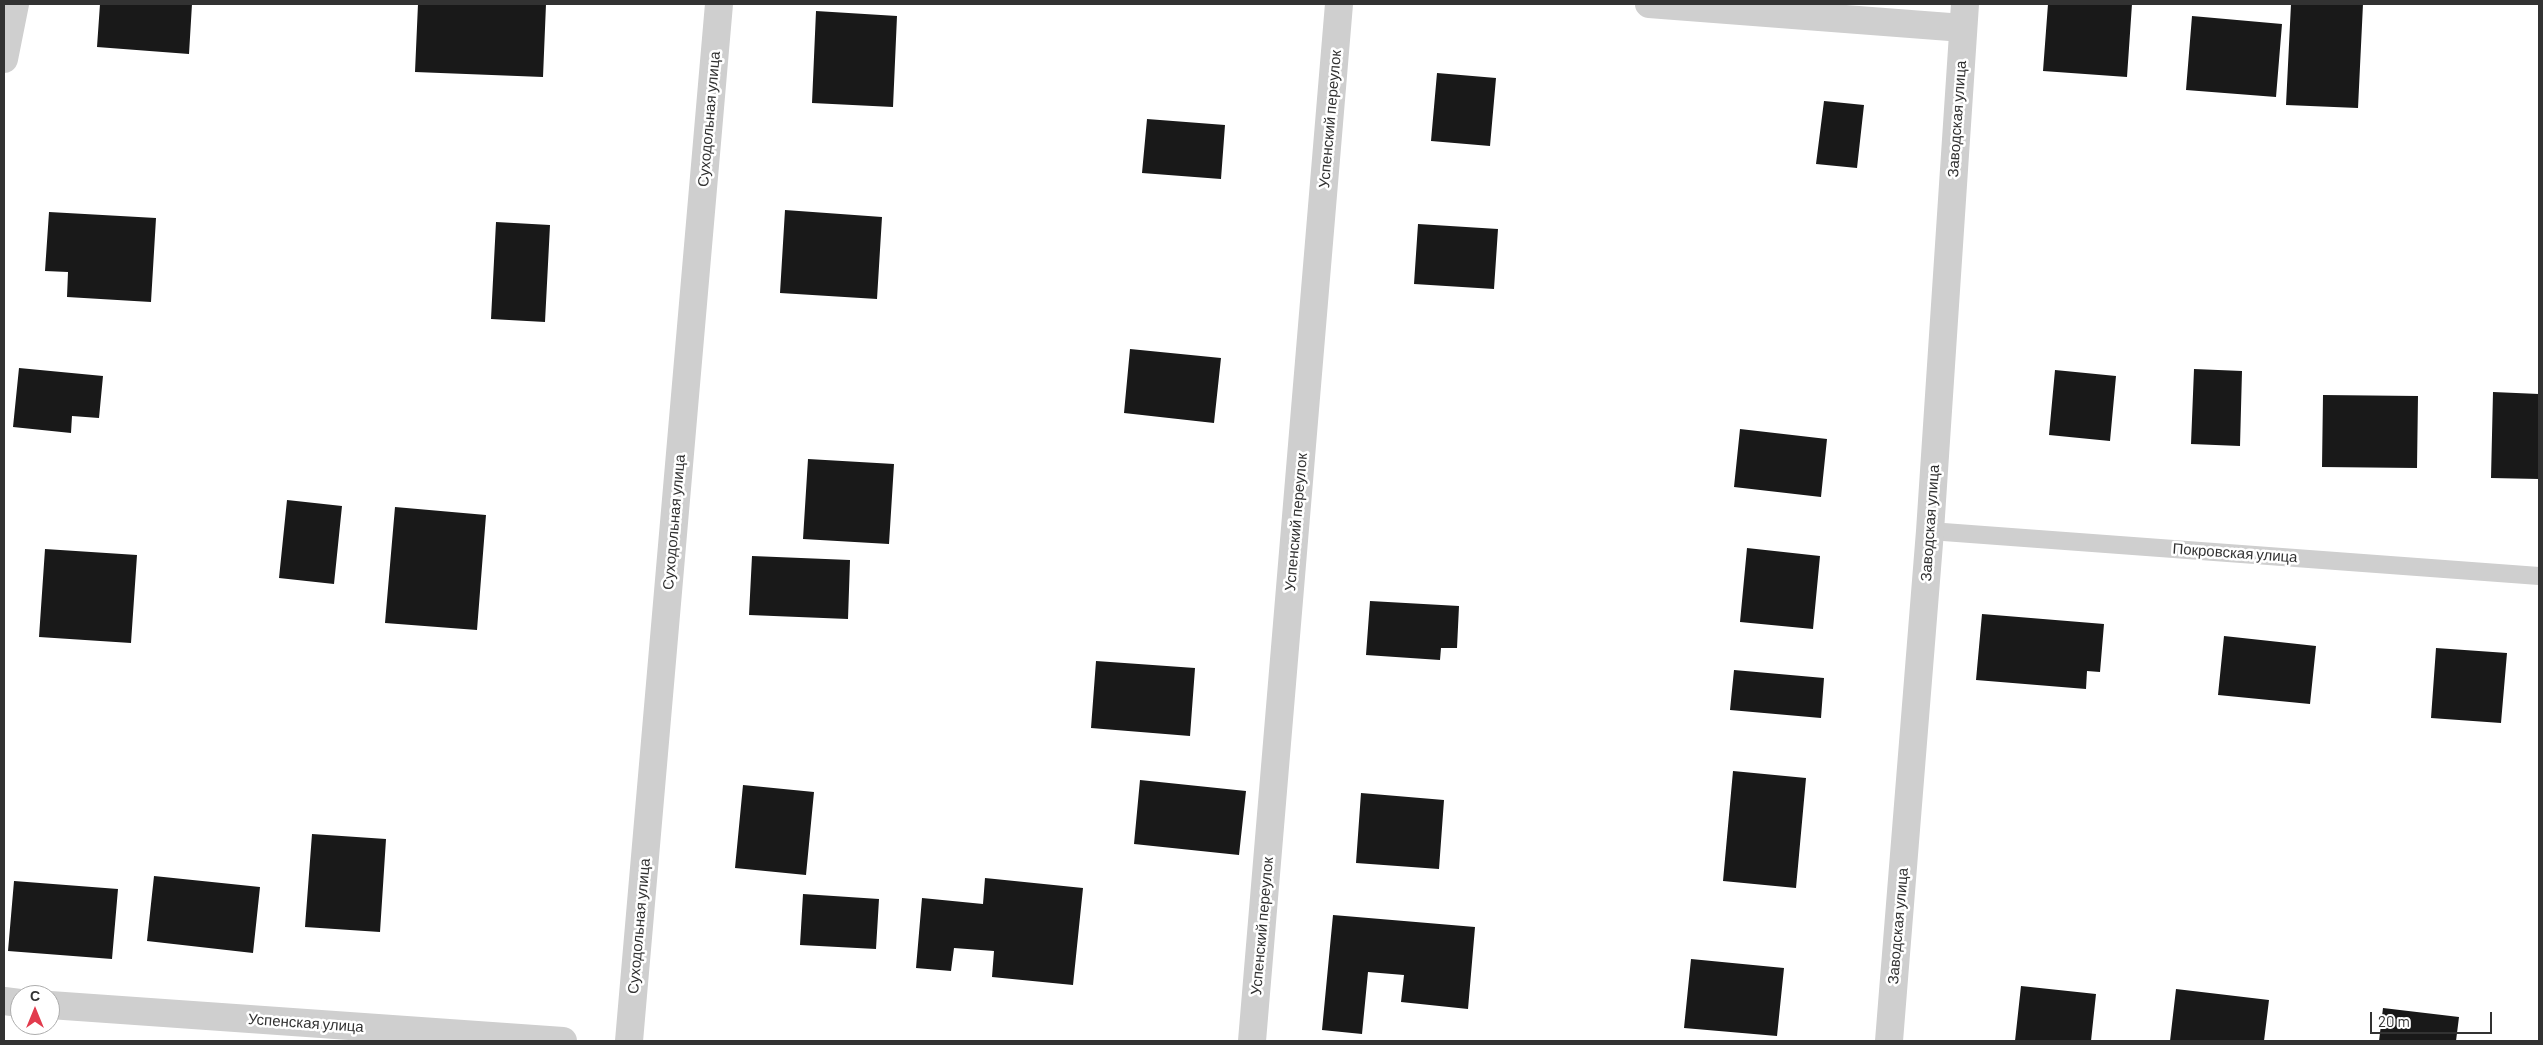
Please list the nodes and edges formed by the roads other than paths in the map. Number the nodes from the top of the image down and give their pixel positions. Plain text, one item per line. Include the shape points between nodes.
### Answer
1 (15, 4) edge
2 (719, 4) edge
3 (1339, 4) edge
4 (1649, 4) edge
5 (1964, 16) edge
6 (4, 60) edge
7 (1930, 531) junction
8 (2539, 576) edge
9 (60, 1006) edge
10 (563, 1041) edge
11 (629, 1041) edge
12 (1252, 1041) edge
13 (1889, 1041) edge

1 - 6 street
2 - 11 street, Суходольная улица
3 - 12 street, Успенский переулок
4 - 5 street
5 - 7 street, Заводская улица
7 - 8 lane, Покровская улица
7 - 13 street, Заводская улица
9 - 10 street, Успенская улица

